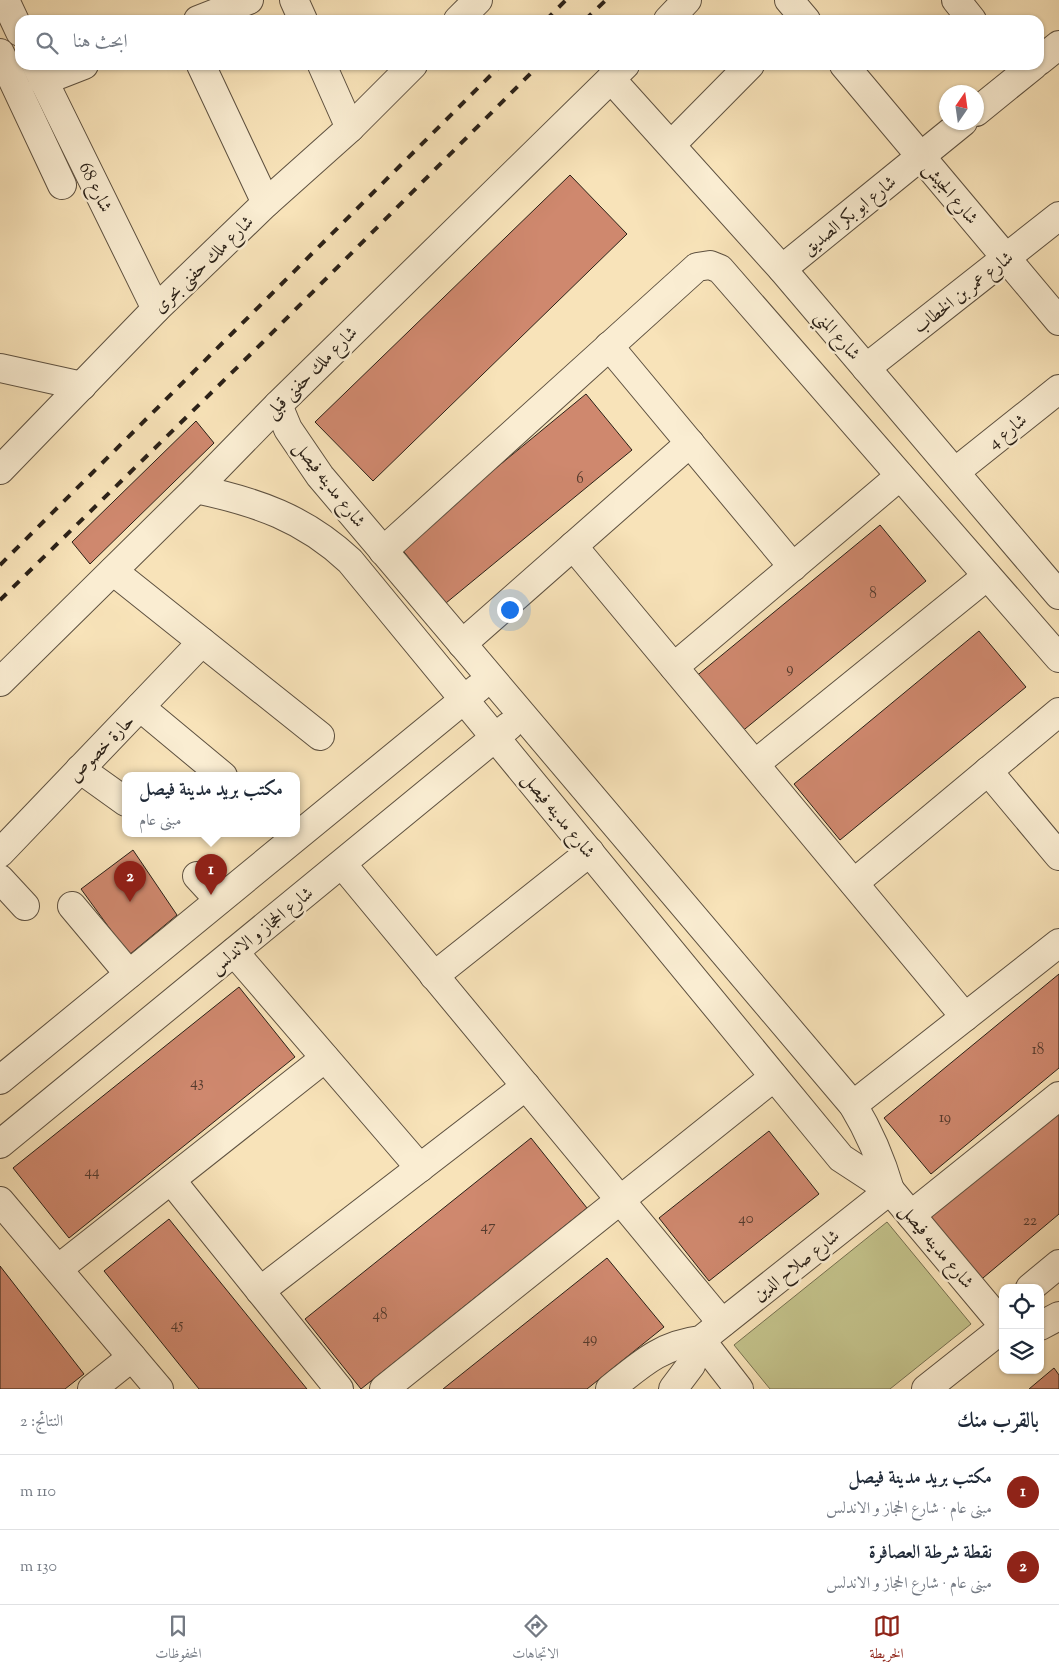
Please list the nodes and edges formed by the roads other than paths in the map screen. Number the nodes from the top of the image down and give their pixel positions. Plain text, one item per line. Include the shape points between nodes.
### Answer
1 (5, 0) edge
2 (249, 0) edge
3 (294, 0) edge
4 (687, 0) edge
5 (956, 0) edge
6 (211, 15) edge
7 (301, 15) edge
8 (673, 15) edge
9 (968, 15) edge
10 (15, 21) edge
11 (1059, 44) edge
12 (1044, 57) edge
13 (5, 64) edge
14 (38, 70) edge
15 (202, 70) edge
16 (324, 70) edge
17 (408, 70) edge
18 (745, 70) edge
19 (848, 70) edge
20 (1028, 70) edge
21 (618, 72) edge
22 (984, 106) edge
23 (350, 128) junction
24 (953, 130) edge
25 (672, 144) junction
26 (921, 157) junction
27 (62, 185) dead end
28 (266, 203) junction
29 (1059, 216) edge
30 (1006, 258) junction
31 (782, 269) junction
32 (156, 309) junction
33 (1059, 321) edge
34 (609, 346) junction
35 (0, 368) edge
36 (866, 368) junction
37 (82, 386) junction
38 (1059, 389) edge
39 (278, 405) junction
40 (690, 443) junction
41 (0, 470) edge
42 (956, 472) junction
43 (900, 476) junction
44 (196, 489) junction
45 (573, 546) junction
46 (383, 551) junction
47 (793, 567) junction
48 (1050, 568) edge
49 (113, 571) junction
50 (987, 576) junction
51 (1059, 595) edge
52 (202, 642) junction
53 (462, 644) junction
54 (1059, 658) edge
55 (674, 667) junction
56 (491, 678) junction
57 (0, 682) edge
58 (464, 699) junction
59 (140, 707) junction
60 (1059, 712) edge
61 (522, 715) junction
62 (320, 736) dead end
63 (495, 738) junction
64 (755, 764) junction
65 (80, 769) junction
66 (988, 771) junction
67 (218, 772) edge
68 (122, 799) edge
69 (300, 834) edge
70 (296, 837) edge
71 (590, 852) junction
72 (0, 854) edge
73 (1059, 856) edge
74 (342, 864) junction
75 (197, 876) dead end
76 (0, 879) edge
77 (854, 883) junction
78 (219, 900) junction
79 (25, 906) dead end
80 (72, 906) dead end
81 (1059, 943) edge
82 (234, 952) junction
83 (129, 974) junction
84 (434, 976) junction
85 (965, 1017) junction
86 (325, 1058) junction
87 (774, 1077) junction
88 (0, 1080) edge
89 (526, 1086) junction
90 (1059, 1096) edge
91 (853, 1105) junction
92 (0, 1144) edge
93 (420, 1168) junction
94 (171, 1180) junction
95 (890, 1190) junction
96 (620, 1200) junction
97 (0, 1201) edge
98 (911, 1215) junction
99 (1059, 1264) edge
100 (58, 1269) junction
101 (1035, 1284) edge
102 (260, 1290) junction
103 (1059, 1316) edge
104 (999, 1322) edge
105 (722, 1323) junction
106 (1044, 1324) edge
107 (1001, 1329) edge
108 (702, 1340) junction
109 (132, 1357) junction
110 (92, 1389) edge
111 (159, 1389) edge
112 (339, 1389) edge
113 (384, 1389) edge
114 (610, 1389) edge
115 (673, 1389) edge
116 (739, 1389) edge
117 (926, 1389) edge

1 - 10 street
2 - 6 street
3 - 7 street
4 - 8 street
5 - 9 street
11 - 12 street
13 - 27 street
14 - 32 street, شارع 68
15 - 28 street
16 - 23 street
17 - 23 street, شارع ملك حفنى بحرى
18 - 25 street
19 - 26 street, شارع الجيش
20 - 22 street
21 - 25 street, شارع المني
21 - 39 street, شارع ملك حفنى قبلى
23 - 28 street, شارع ملك حفنى بحرى
24 - 26 street, شارع ابو بكر الصديق
25 - 31 street, شارع المني
26 - 30 street, شارع الجيش
26 - 31 street, شارع ابو بكر الصديق
28 - 32 street, شارع ملك حفنى بحرى
29 - 30 street, شارع عمر بن الخطاب
30 - 33 street, شارع الجيش
30 - 36 street, شارع عمر بن الخطاب
31 - 36 street, شارع المني
32 - 37 street, شارع ملك حفنى بحرى
34 - 40 street
34 - 43 street via 697,267 710,265 720,269
34 - 46 street
35 - 37 street
36 - 42 street, شارع المني
37 - 41 street, شارع ملك حفنى بحرى
38 - 42 street, شارع 4
39 - 44 street, شارع ملك حفنى قبلى
39 - 46 street, شارع مدينه فيصل via 303,453
40 - 45 street
40 - 47 street
42 - 48 street, شارع المني
43 - 47 street
43 - 50 street
44 - 49 street, شارع ملك حفنى قبلى
44 - 58 street, شارع مدينه فيصل via 238,498 311,528 329,541 350,561
45 - 53 street
45 - 55 street
46 - 53 street, شارع مدينه فيصل
47 - 55 street
48 - 51 street, شارع المني
49 - 52 street
49 - 57 street, شارع ملك حفنى قبلى
50 - 54 street
50 - 64 street
52 - 59 street, حارة خصوص
52 - 62 street
53 - 56 street, شارع مدينه فيصل
55 - 64 street
56 - 58 street
56 - 61 street, شارع مدينه فيصل
58 - 63 street, شارع مدينه فيصل
58 - 69 street
59 - 65 street, حارة خصوص
59 - 67 street
60 - 66 street
61 - 63 street, شارع الحجاز و الاندلس
61 - 91 street, شارع مدينه فيصل
63 - 71 street, شارع مدينه فيصل
63 - 74 street, شارع الحجاز و الاندلس
64 - 77 street
65 - 68 street
65 - 72 street, حارة خصوص
66 - 73 street
66 - 77 street
70 - 78 street
71 - 84 street
71 - 87 street, شارع مدينه فيصل
74 - 82 street, شارع الحجاز و الاندلس
74 - 84 street
75 - 78 street
76 - 79 street
77 - 85 street
78 - 83 street
80 - 83 street
81 - 85 street
82 - 86 street
82 - 92 street, شارع الحجاز و الاندلس
83 - 88 street
84 - 89 street
85 - 91 street
86 - 93 street
86 - 94 street
87 - 95 street, شارع مدينه فيصل via 841,1158
87 - 96 street
89 - 93 street
89 - 96 street
90 - 98 street
91 - 95 street, شارع مدينه فيصل via 881,1157
93 - 102 street
94 - 100 street
94 - 102 street
95 - 98 street, شارع مدينه فيصل
95 - 105 street, شارع صلاح الدين
96 - 105 street
96 - 113 street
97 - 100 street
98 - 104 street, شارع مدينه فيصل
99 - 101 street
100 - 109 street
102 - 112 street
103 - 106 street
105 - 108 street, شارع صلاح الدين
107 - 117 street
108 - 114 street, شارع صلاح الدين via 670,1346 656,1353
108 - 115 street, شارع صلاح الدين via 691,1365
108 - 116 street
109 - 110 street
109 - 111 street

